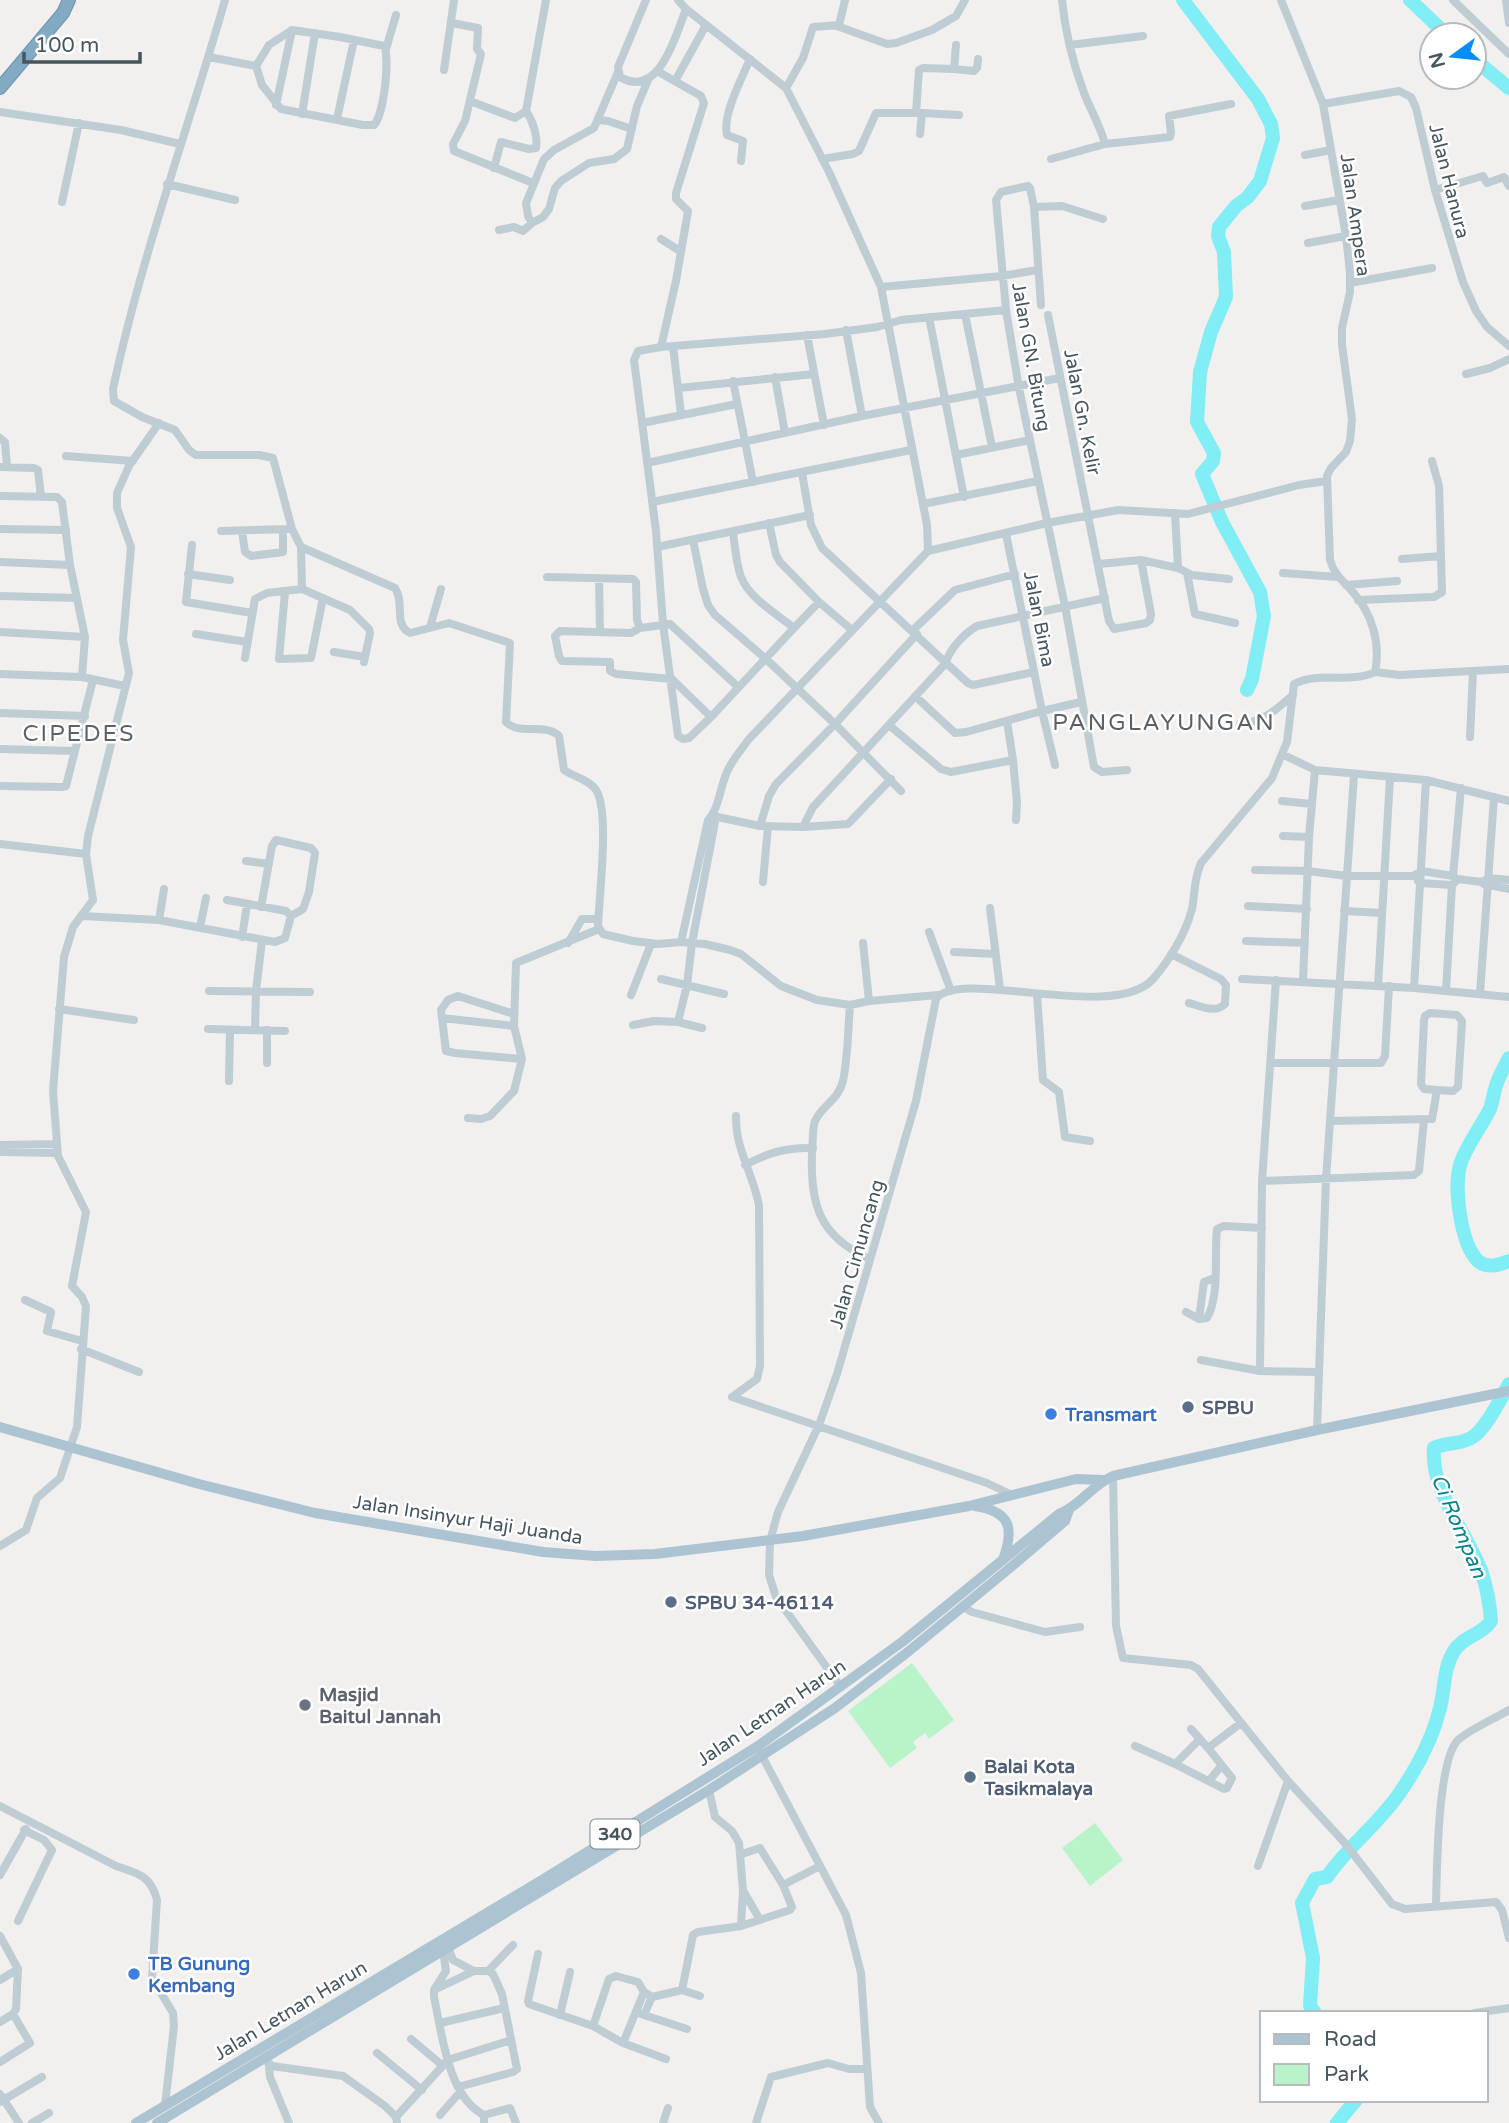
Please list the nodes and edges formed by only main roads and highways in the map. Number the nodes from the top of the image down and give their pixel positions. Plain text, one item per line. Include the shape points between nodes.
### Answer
1 (69, 0) edge
2 (0, 88) edge
3 (1509, 1391) edge
4 (0, 1427) edge
5 (1108, 1478) junction
6 (969, 1506) junction
7 (1069, 1510) junction
8 (1003, 1560) junction
9 (902, 1642) junction
10 (909, 1651) junction
11 (760, 1751) junction
12 (545, 1883) junction
13 (202, 2089) junction
14 (136, 2123) edge
15 (157, 2123) edge

1 - 2 highway
3 - 5 main road, Jalan Insinyur Haji Juanda
4 - 6 main road, Jalan Insinyur Haji Juanda via 315,1513 555,1554 655,1554 770,1541
5 - 6 main road, Jalan Insinyur Haji Juanda via 1076,1479
5 - 7 main road
6 - 8 main road via 987,1508 1009,1527
7 - 8 main road, Jalan Letnan Harun / 340
7 - 10 main road, Jalan Letnan Harun / 340 via 1065,1521
8 - 9 main road, Jalan Letnan Harun / 340
9 - 10 main road
9 - 11 main road, Jalan Letnan Harun / 340
10 - 11 main road, Jalan Letnan Harun / 340 via 835,1707
11 - 12 main road, Jalan Letnan Harun / 340
11 - 12 main road via 709,1790
12 - 13 main road, Jalan Letnan Harun / 340
12 - 13 main road, Jalan Letnan Harun / 340 via 266,2062
13 - 14 main road, Jalan Letnan Harun / 340
13 - 15 main road, Jalan Letnan Harun / 340

